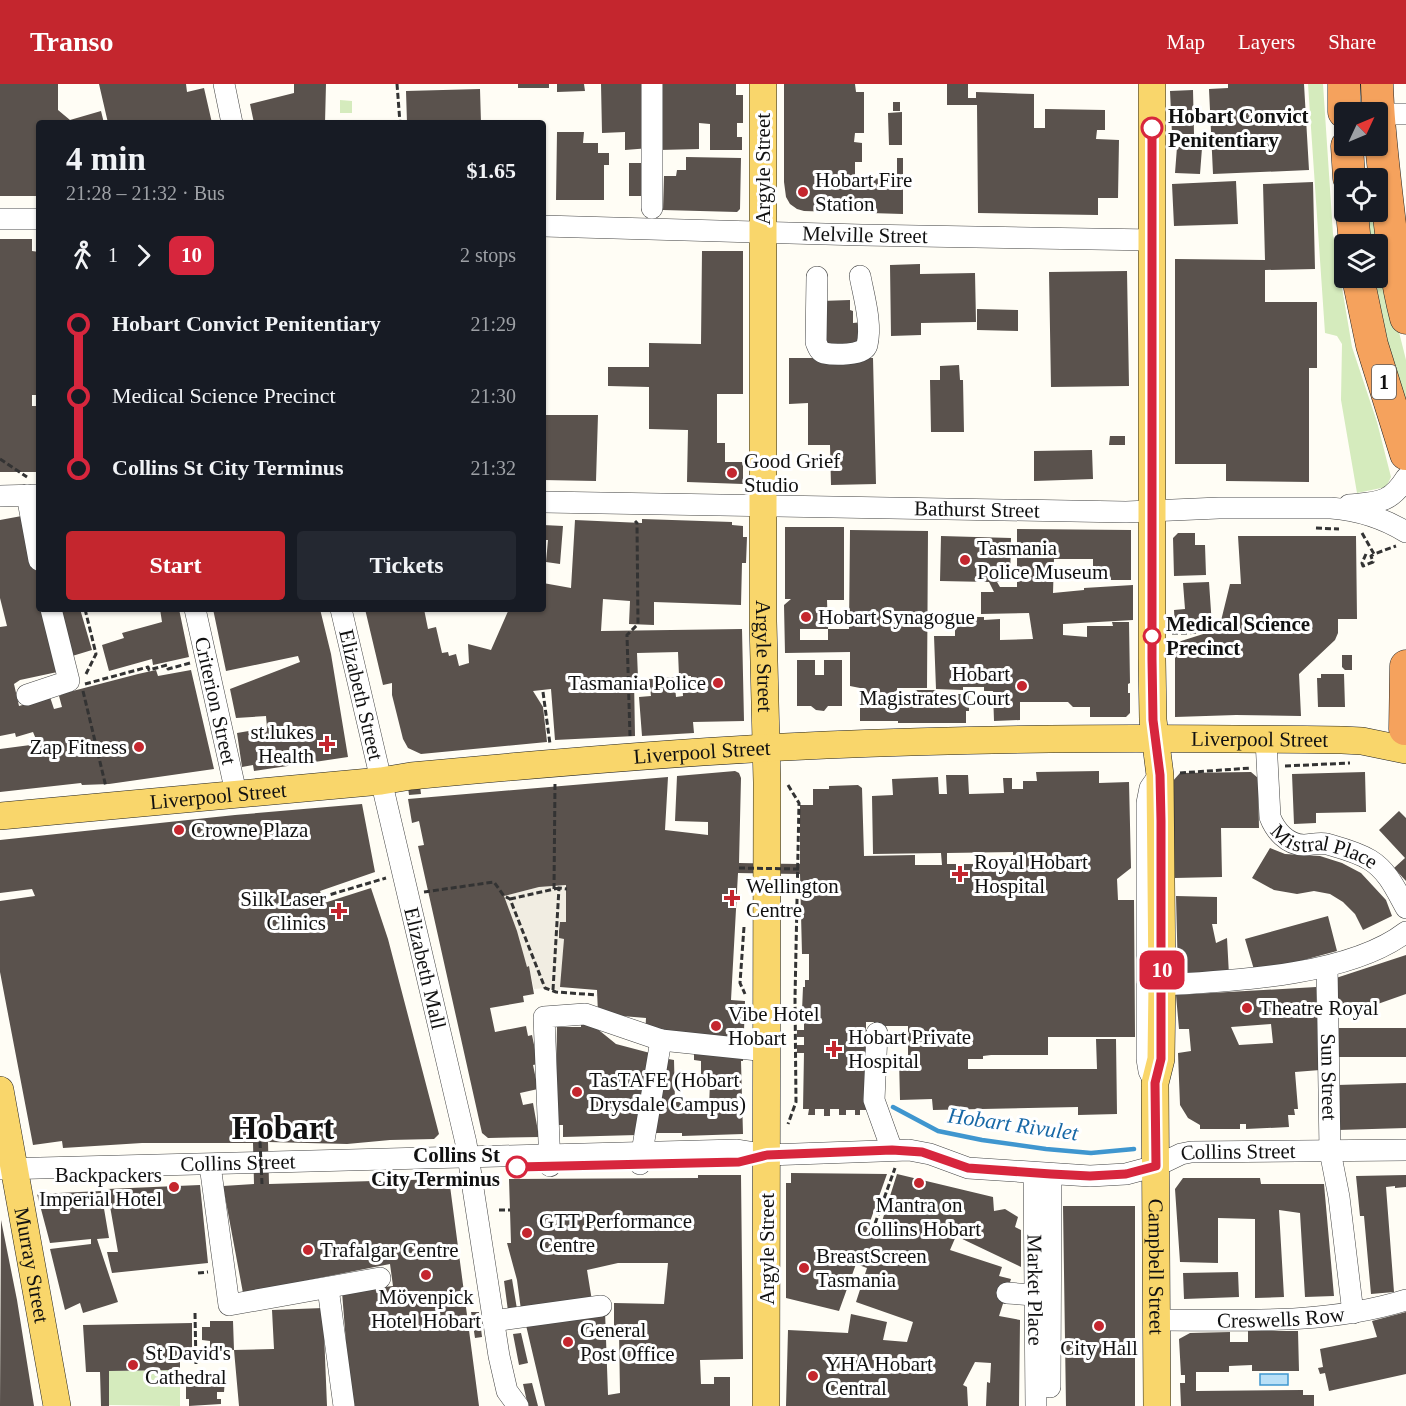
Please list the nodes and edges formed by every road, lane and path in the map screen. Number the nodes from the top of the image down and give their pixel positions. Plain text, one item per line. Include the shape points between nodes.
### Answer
1 (224, 84) edge
2 (397, 84) edge
3 (652, 84) edge
4 (764, 84) edge
5 (1152, 84) edge
6 (231, 120) edge
7 (400, 120) edge
8 (1388, 122) edge
9 (652, 208) dead end
10 (0, 219) edge
11 (36, 219) edge
12 (546, 226) edge
13 (763, 232) junction
14 (1153, 240) junction
15 (860, 276) dead end
16 (816, 278) dead end
17 (1360, 288) edge
18 (1406, 318) edge
19 (1406, 454) edge
20 (0, 459) edge
21 (1406, 478) edge
22 (31, 489) edge
23 (0, 496) edge
24 (546, 502) edge
25 (622, 504) junction
26 (764, 505) junction
27 (1152, 511) junction
28 (1316, 518) junction
29 (1349, 529) dead end
30 (1360, 530) dead end
31 (1406, 532) edge
32 (36, 533) edge
33 (1406, 542) edge
34 (1366, 554) dead end
35 (1374, 554) junction
36 (52, 612) edge
37 (86, 612) edge
38 (196, 612) edge
39 (342, 612) edge
40 (1219, 628) dead end
41 (1152, 632) junction
42 (195, 662) dead end
43 (1406, 666) edge
44 (81, 685) junction
45 (543, 692) dead end
46 (27, 695) dead end
47 (1406, 732) edge
48 (1156, 738) junction
49 (1266, 740) junction
50 (767, 748) junction
51 (631, 756) junction
52 (553, 763) junction
53 (1160, 775) junction
54 (381, 781) junction
55 (786, 782) dead end
56 (236, 793) junction
57 (111, 806) junction
58 (0, 816) edge
59 (738, 868) dead end
60 (800, 869) dead end
61 (402, 874) junction
62 (559, 888) junction
63 (554, 889) junction
64 (567, 889) dead end
65 (407, 895) junction
66 (322, 897) dead end
67 (510, 899) junction
68 (1406, 908) edge
69 (520, 926) junction
70 (515, 927) dead end
71 (1406, 932) edge
72 (1327, 968) junction
73 (1162, 985) junction
74 (553, 990) junction
75 (597, 994) dead end
76 (877, 1033) dead end
77 (661, 1040) junction
78 (767, 1051) junction
79 (1155, 1083) junction
80 (0, 1090) edge
81 (788, 1124) dead end
82 (260, 1142) dead end
83 (897, 1150) junction
84 (1406, 1150) edge
85 (1330, 1151) junction
86 (767, 1155) junction
87 (640, 1158) junction
88 (549, 1160) junction
89 (210, 1165) junction
90 (1156, 1166) junction
91 (470, 1167) junction
92 (7, 1169) edge
93 (1042, 1174) junction
94 (262, 1184) dead end
95 (499, 1210) dead end
96 (510, 1210) dead end
97 (872, 1232) dead end
98 (380, 1278) dead end
99 (328, 1288) junction
100 (1007, 1293) dead end
101 (1043, 1295) junction
102 (1406, 1300) edge
103 (601, 1306) dead end
104 (195, 1313) dead end
105 (1353, 1313) junction
106 (1156, 1320) junction
107 (493, 1321) junction
108 (196, 1365) dead end
109 (509, 1401) edge
110 (57, 1406) edge
111 (344, 1406) edge
112 (766, 1406) edge
113 (1036, 1406) edge
114 (1050, 1406) edge
115 (1157, 1406) edge

1 - 6 street
2 - 7 path
3 - 9 street
4 - 13 main road, Argyle Street
5 - 14 main road, Campbell Street
8 - 18 highway via 1397,279
10 - 11 street
12 - 13 street, Melville Street
13 - 14 street, Melville Street
13 - 26 main road, Argyle Street
14 - 27 main road, Campbell Street
15 - 16 street via 867,346 857,354 823,353 818,348
17 - 19 highway, 1 via 1372,345
20 - 22 path
21 - 28 street via 1387,499
22 - 23 street
22 - 32 street
24 - 25 street, Bathurst Street
25 - 26 street, Bathurst Street
25 - 51 path via 637,523 638,624 627,635
26 - 27 street, Bathurst Street
26 - 50 main road, Argyle Street
27 - 28 street, Bathurst Street via 1219,508
27 - 41 main road, Campbell Street
28 - 29 path
28 - 31 street, Bathurst Street via 1355,511
30 - 35 path
33 - 35 path
34 - 35 path via 1363,566 1373,562
36 - 46 street via 69,681
37 - 44 path via 96,654
38 - 56 street, Criterion Street
39 - 54 street, Elizabeth Street
40 - 41 path via 1188,633
41 - 48 main road, Campbell Street
42 - 44 path via 168,669 167,665 149,670 148,667
43 - 47 highway
44 - 57 path
45 - 52 path
47 - 49 main road, Liverpool Street via 1358,741
48 - 49 main road, Liverpool Street
48 - 50 main road, Liverpool Street
48 - 53 main road, Campbell Street
49 - 68 street, Mistral Place via 1270,817 1275,828 1301,845 1325,844 1372,861 1388,875
50 - 51 main road, Liverpool Street
50 - 78 main road, Argyle Street
51 - 52 main road, Liverpool Street
52 - 54 main road, Liverpool Street
52 - 63 path
53 - 73 main road, Campbell Street
53 - 79 street via 1150,788 1147,804 1148,1059
54 - 56 main road, Liverpool Street
54 - 61 street, Elizabeth Mall
55 - 81 path via 799,803 796,1102
56 - 57 main road, Liverpool Street
57 - 58 main road, Liverpool Street
59 - 60 path, bridge
61 - 65 street, Elizabeth Mall
61 - 66 path
62 - 63 path
62 - 64 path
62 - 74 path
63 - 67 path
65 - 67 path via 494,882
65 - 91 street, Elizabeth Mall
67 - 69 path
69 - 70 path
69 - 74 path via 545,988
71 - 72 street via 1393,942
72 - 73 street
72 - 85 street, Sun Street
73 - 79 main road, Campbell Street via 1161,1066
74 - 75 path
76 - 83 street via 874,1100
77 - 78 street
77 - 87 street
77 - 88 street via 585,1014 544,1017
78 - 86 main road, Argyle Street
79 - 90 main road, Campbell Street
80 - 92 main road, Murray Street
82 - 94 path, bridge
83 - 86 street, Collins Street
83 - 93 street, Collins Street via 930,1154 968,1168
83 - 97 path
84 - 85 street, Collins Street
85 - 90 street, Collins Street via 1191,1152
85 - 105 street, Sun Street
86 - 87 street, Collins Street via 739,1162
86 - 112 main road, Argyle Street
87 - 88 street, Collins Street
88 - 91 street, Collins Street
89 - 91 street, Collins Street
89 - 92 street, Collins Street
89 - 99 street via 229,1305
90 - 93 street, Collins Street via 1126,1174
90 - 106 main road, Campbell Street
91 - 107 street, Elizabeth Mall
92 - 110 main road, Murray Street
93 - 101 street, Market Place
95 - 96 path
98 - 99 street
99 - 111 street
100 - 101 street
101 - 113 street, Market Place
101 - 114 street, Market Place
102 - 105 street, Creswells Row
103 - 107 street
104 - 108 path
105 - 106 street, Creswells Row via 1243,1321
106 - 115 main road, Campbell Street
107 - 109 street, Elizabeth Mall

